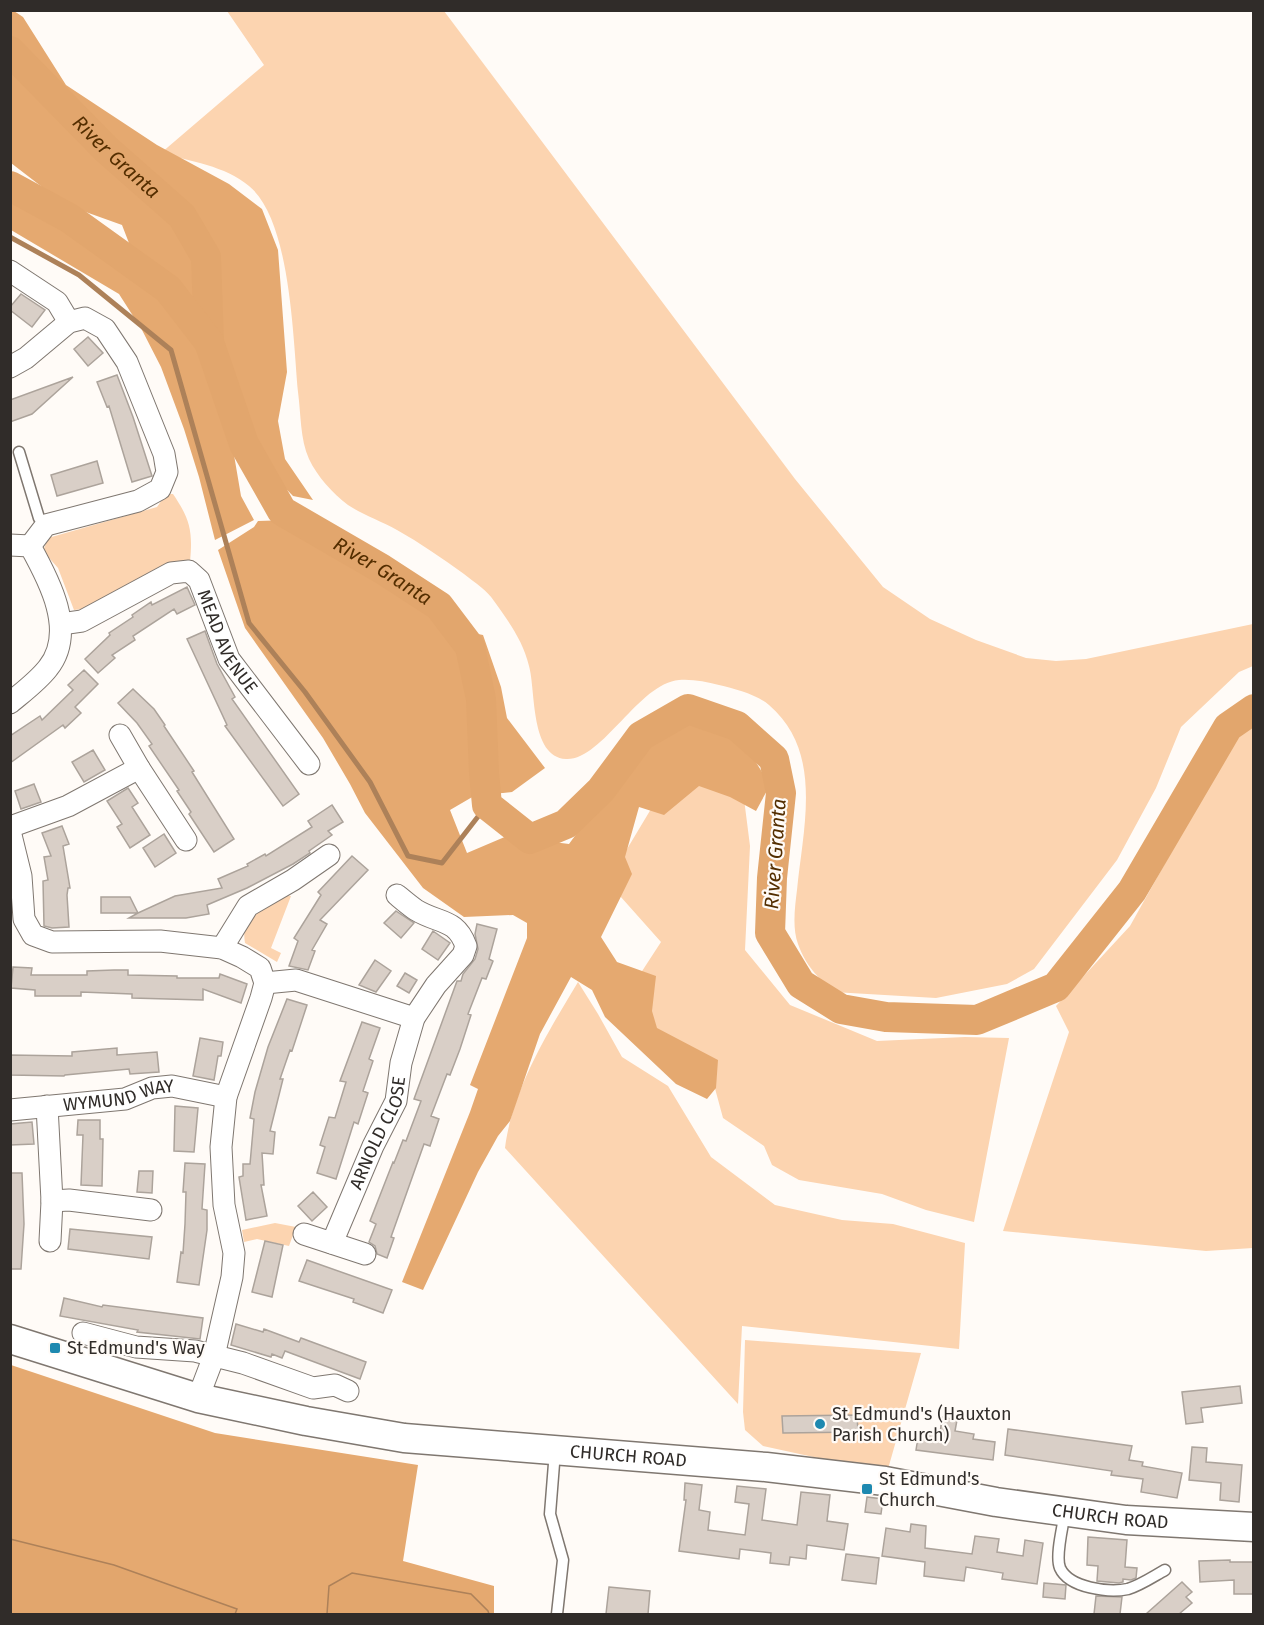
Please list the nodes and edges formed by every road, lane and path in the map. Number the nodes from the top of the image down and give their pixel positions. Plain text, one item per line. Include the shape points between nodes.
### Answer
1 (10, 271) edge
2 (69, 322) junction
3 (10, 367) edge
4 (19, 452) dead end
5 (46, 525) junction
6 (20, 546) edge
7 (61, 624) junction
8 (10, 703) edge
9 (120, 735) dead end
10 (309, 764) dead end
11 (139, 768) junction
12 (10, 829) edge
13 (186, 840) dead end
14 (329, 855) dead end
15 (16, 877) edge
16 (397, 895) dead end
17 (17, 920) edge
18 (222, 948) junction
19 (265, 983) junction
20 (414, 1018) junction
21 (226, 1097) junction
22 (47, 1106) junction
23 (10, 1110) edge
24 (52, 1202) junction
25 (151, 1210) dead end
26 (303, 1234) dead end
27 (50, 1241) dead end
28 (332, 1243) junction
29 (364, 1254) dead end
30 (83, 1333) dead end
31 (10, 1339) edge
32 (214, 1356) junction
33 (348, 1391) dead end
34 (198, 1398) junction
35 (555, 1450) junction
36 (1065, 1512) junction
37 (1254, 1527) edge
38 (1165, 1570) dead end
39 (556, 1614) edge

1 - 2 street via 57,302
2 - 3 street
2 - 5 street via 85,318 105,329 122,354 164,454 167,472 160,489 138,501
4 - 5 lane via 39,518
5 - 6 street
6 - 7 street via 46,574
7 - 8 street via 59,645 49,667
7 - 10 street, MEAD AVENUE via 82,621 171,573 189,571 199,580 230,659
9 - 11 street
11 - 12 street via 68,806
11 - 13 street
12 - 15 street
14 - 18 street via 248,906
15 - 17 street
16 - 20 street, ARNOLD CLOSE via 417,911 454,926 466,946 463,956 436,985
17 - 18 street via 33,935 52,942 160,941
18 - 19 street via 260,968
19 - 20 street via 296,980
19 - 21 street
20 - 28 street, ARNOLD CLOSE via 401,1063 396,1101
21 - 22 street, WYMUND WAY via 172,1086 152,1088 125,1099
21 - 32 street via 224,1204 234,1253
22 - 23 street, WYMUND WAY
22 - 24 street
24 - 25 street via 69,1200
24 - 27 street
26 - 28 street
28 - 29 street
30 - 32 street via 136,1347
31 - 34 street, CHURCH ROAD
32 - 33 street via 312,1388 335,1384
32 - 34 street
34 - 35 street, CHURCH ROAD via 404,1438
35 - 36 street, CHURCH ROAD via 885,1481
35 - 39 lane via 550,1514 563,1560
36 - 37 street, CHURCH ROAD via 1126,1520
36 - 38 lane via 1058,1558 1060,1567 1073,1582 1088,1587 1127,1589

